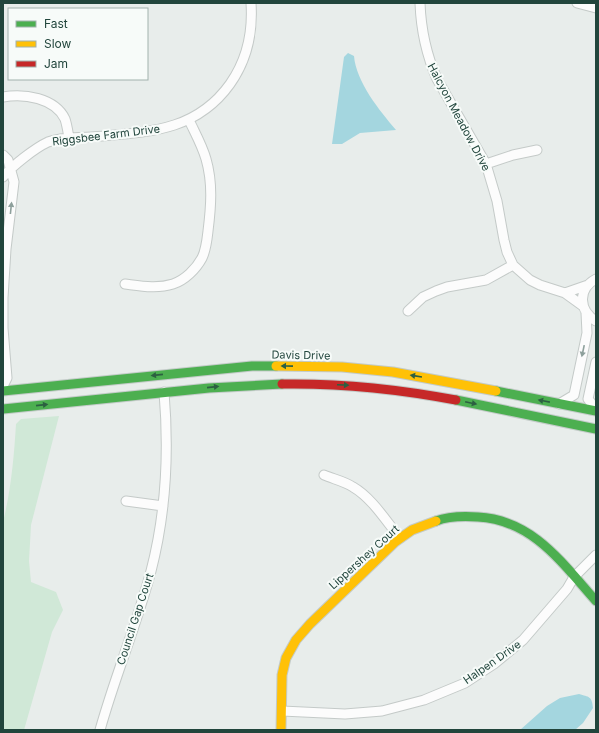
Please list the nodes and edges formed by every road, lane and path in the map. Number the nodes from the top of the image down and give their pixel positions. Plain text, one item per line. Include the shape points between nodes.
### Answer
1 (250, 3) edge
2 (420, 3) edge
3 (577, 3) edge
4 (596, 8) edge
5 (3, 97) edge
6 (189, 120) junction
7 (69, 138) junction
8 (537, 150) dead end
9 (3, 155) edge
10 (486, 164) junction
11 (7, 169) edge
12 (3, 177) edge
13 (513, 265) junction
14 (596, 279) edge
15 (125, 284) dead end
16 (588, 285) junction
17 (565, 293) junction
18 (585, 309) junction
19 (408, 311) dead end
20 (596, 321) edge
21 (596, 362) edge
22 (3, 386) edge
23 (3, 391) edge
24 (164, 392) junction
25 (559, 404) junction
26 (3, 409) edge
27 (596, 410) edge
28 (596, 429) edge
29 (324, 475) dead end
30 (126, 501) dead end
31 (163, 506) junction
32 (400, 538) junction
33 (596, 555) edge
34 (574, 577) junction
35 (596, 601) edge
36 (282, 712) junction
37 (100, 730) edge
38 (282, 730) edge

1 - 6 street, Riggsbee Farm Drive via 251,27 242,64 225,92
2 - 10 street, Halcyon Meadow Drive via 423,37 437,80
3 - 4 street
5 - 7 street via 18,94 42,100 60,112 65,120
6 - 7 street, Riggsbee Farm Drive via 156,130
6 - 15 street via 206,159 211,192 206,245 202,257 189,274 173,284 154,287
7 - 11 street, Riggsbee Farm Drive via 42,145
8 - 10 street
9 - 11 street via 8,160
10 - 13 street, Halcyon Meadow Drive via 497,201 507,252
11 - 12 street, Riggsbee Farm Drive
22 -> 11 street via 7,378 3,298 14,182
13 - 17 street, Halcyon Meadow Drive via 530,280
13 - 19 street via 486,280 436,291 423,297
14 - 16 street
16 - 17 street
16 - 18 street via 582,298
17 - 18 street, Halcyon Meadow Drive
18 - 20 street, Halcyon Meadow Drive
18 -> 25 street via 587,333 574,395
21 - 27 street via 588,400
25 -> 23 main road, Davis Drive via 441,380 342,367 252,366
26 -> 24 main road
24 -> 28 main road via 259,384 359,386 447,398
24 - 31 street, Council Gap Court via 166,459
25 - 27 main road, Davis Drive
29 - 32 street via 346,483 360,492
30 - 31 street
31 - 37 street, Council Gap Court via 151,571
32 - 34 main road, Lippershey Court via 438,520 466,516 495,519 512,524 537,539
32 - 36 main road, Lippershey Court via 314,619 294,643 283,668
33 - 34 street, Halpen Drive
34 - 35 main road, Lippershey Court
34 - 36 street, Halpen Drive via 556,604 523,640 482,672 447,691 403,706 361,713
36 - 38 main road, Lippershey Court

